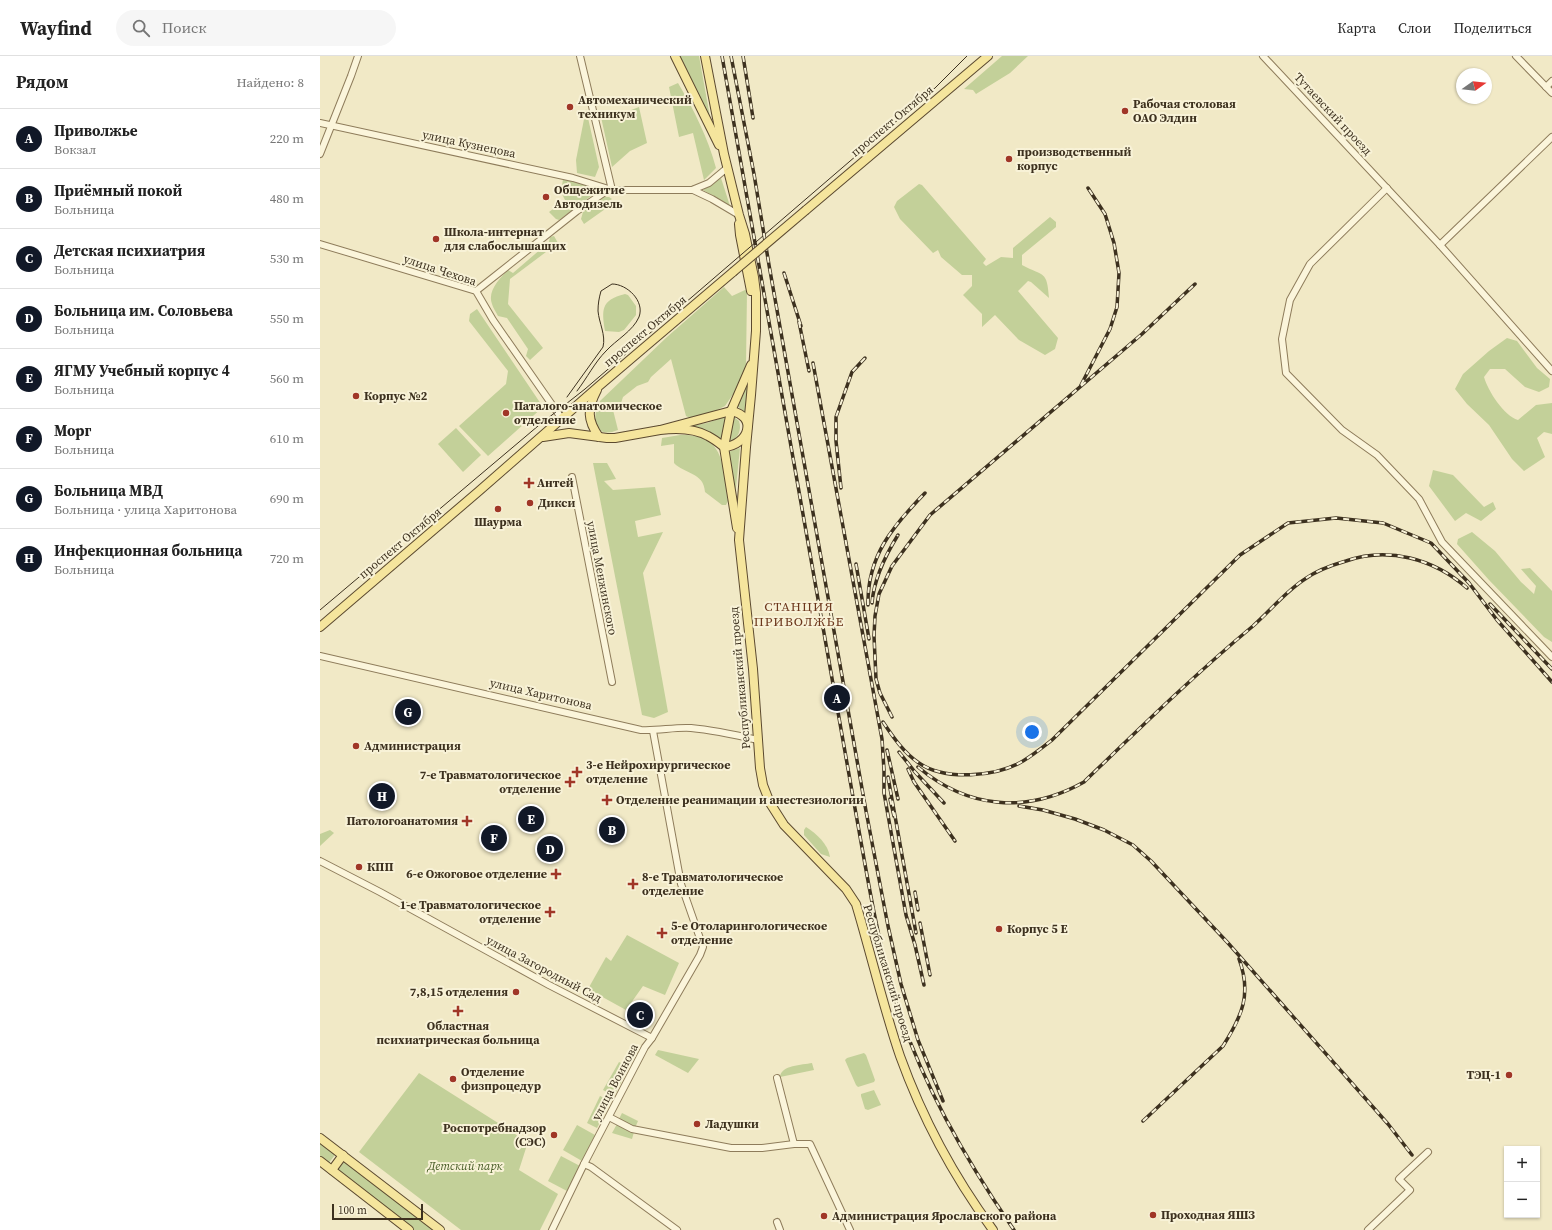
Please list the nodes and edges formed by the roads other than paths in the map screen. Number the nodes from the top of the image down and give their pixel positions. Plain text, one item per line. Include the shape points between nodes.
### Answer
1 (358, 56) edge
2 (580, 56) edge
3 (675, 56) edge
4 (705, 56) edge
5 (988, 56) edge
6 (1263, 56) edge
7 (1516, 56) edge
8 (1552, 81) edge
9 (1546, 87) junction
10 (1552, 93) edge
11 (320, 123) edge
12 (331, 125) junction
13 (1552, 137) edge
14 (320, 154) edge
15 (724, 154) junction
16 (727, 168) junction
17 (1387, 188) junction
18 (612, 190) junction
19 (692, 190) junction
20 (739, 215) junction
21 (320, 244) edge
22 (1440, 245) junction
23 (476, 291) junction
24 (753, 358) junction
25 (1552, 371) edge
26 (599, 386) junction
27 (731, 411) junction
28 (562, 419) junction
29 (660, 430) junction
30 (748, 430) junction
31 (599, 436) junction
32 (542, 437) junction
33 (724, 447) junction
34 (572, 477) dead end
35 (739, 540) junction
36 (320, 627) edge
37 (320, 656) edge
38 (1552, 657) edge
39 (612, 682) dead end
40 (653, 731) junction
41 (758, 740) junction
42 (320, 861) edge
43 (652, 1038) junction
44 (777, 1078) dead end
45 (608, 1117) junction
46 (320, 1138) edge
47 (794, 1144) junction
48 (1428, 1152) dead end
49 (343, 1156) junction
50 (320, 1161) edge
51 (584, 1164) junction
52 (332, 1170) junction
53 (777, 1222) dead end
54 (409, 1230) edge
55 (440, 1230) edge
56 (552, 1230) edge
57 (677, 1230) edge
58 (780, 1230) edge
59 (850, 1230) edge
60 (993, 1230) edge
61 (1368, 1230) edge

1 - 12 street
2 - 18 street
3 - 15 main road, Республиканский проезд
4 - 15 main road, Республиканский проезд
5 - 26 main road, проспект Октября, bridge
6 - 17 street, Тутаевский проезд
7 - 9 street
8 - 9 street
9 - 10 street
11 - 12 street, улица Кузнецова
12 - 14 street
12 - 18 street, улица Кузнецова via 573,178
13 - 22 street
15 - 16 main road, Республиканский проезд
16 - 19 street via 709,183
16 - 20 main road, Республиканский проезд
17 - 22 street, Тутаевский проезд
17 - 38 street via 1310,264 1290,300 1282,339 1286,373 1342,430 1377,455 1419,499 1442,542
18 - 19 street
18 - 23 street via 577,211
19 - 20 street
20 - 24 main road, Республиканский проезд via 740,235 756,322
21 - 23 street, улица Чехова
22 - 25 street, Тутаевский проезд
23 - 28 street, улица Чехова via 493,320
24 - 27 main road, Республиканский проезд
24 - 30 main road, Республиканский проезд
26 - 28 main road, проспект Октября
26 - 31 main road via 589,416 592,428
27 - 29 main road
27 - 30 main road via 743,417
27 - 33 main road, Республиканский проезд
28 - 32 main road, проспект Октября
29 - 31 main road via 615,438
29 - 33 main road via 700,432
30 - 33 main road via 737,444
30 - 35 main road, Республиканский проезд
31 - 32 main road via 569,433
32 - 36 main road, проспект Октября
33 - 35 main road, Республиканский проезд
34 - 39 street, улица Менжинского
35 - 41 main road, Республиканский проезд
37 - 40 street, улица Харитонова
40 - 41 street, улица Харитонова via 691,728
40 - 43 street, улица Воинова via 681,884 703,947
41 - 60 main road, Республиканский проезд via 763,784 778,817 846,889 856,904 889,1020 912,1087 939,1142
42 - 43 street, улица Загородный Сад
43 - 45 street, улица Воинова
44 - 47 street
45 - 47 street via 632,1129 731,1148
45 - 51 street, улица Воинова
46 - 49 main road
47 - 59 street via 810,1144
48 - 61 street via 1399,1179 1410,1190
49 - 52 main road
49 - 55 main road
50 - 52 main road
51 - 56 street, улица Воинова
51 - 57 street
52 - 54 main road
53 - 58 street

